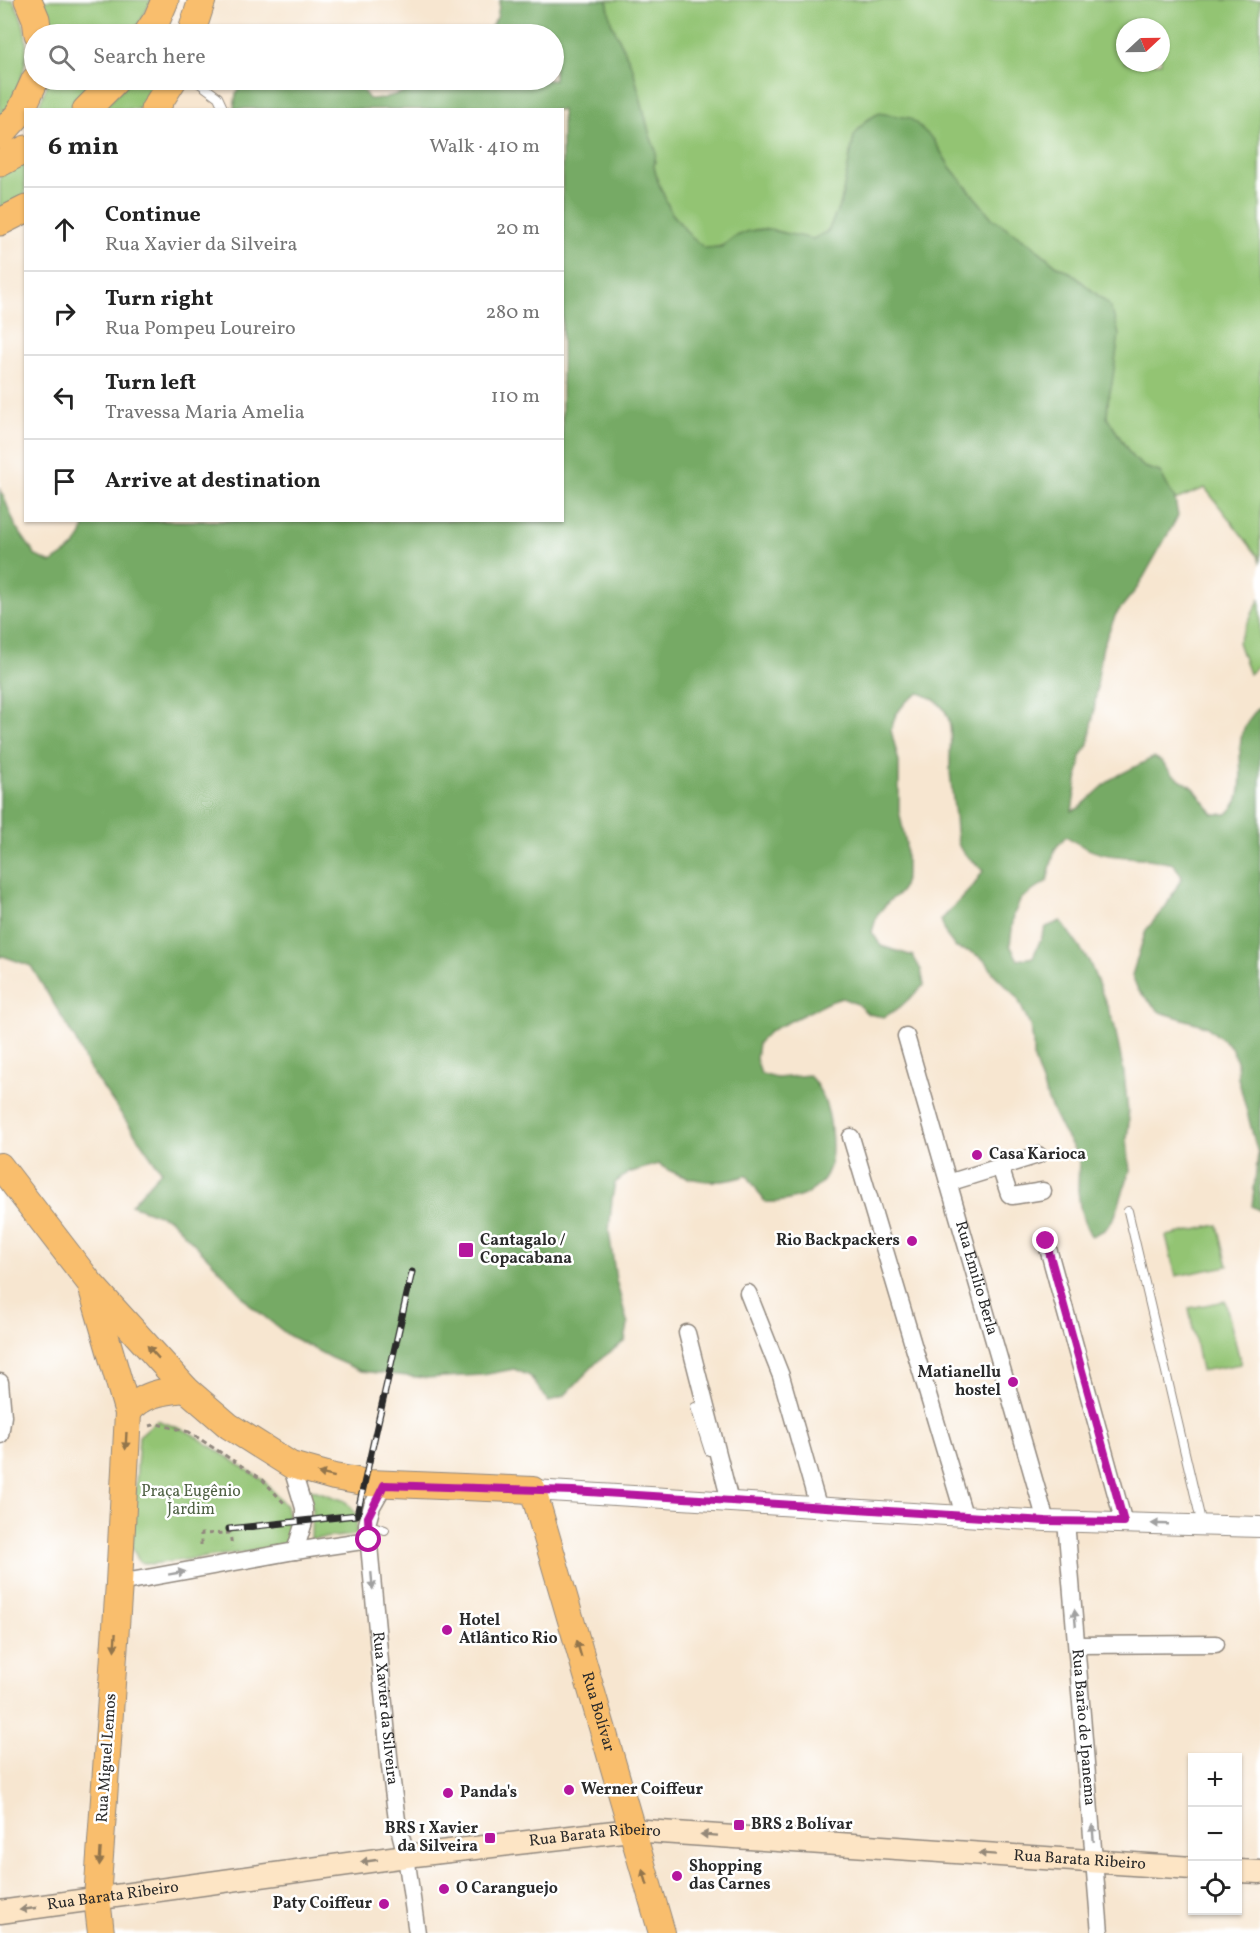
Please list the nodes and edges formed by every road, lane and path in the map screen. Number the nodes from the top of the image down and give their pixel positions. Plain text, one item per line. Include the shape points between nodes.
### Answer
1 (28, 0) edge
2 (165, 0) edge
3 (202, 0) edge
4 (37, 24) edge
5 (154, 24) edge
6 (194, 24) edge
7 (30, 90) edge
8 (106, 90) edge
9 (167, 90) edge
10 (209, 90) edge
11 (88, 108) edge
12 (155, 108) edge
13 (224, 108) edge
14 (0, 135) edge
15 (24, 150) edge
16 (0, 163) edge
17 (906, 1036) dead end
18 (850, 1137) dead end
19 (1038, 1155) dead end
20 (0, 1166) edge
21 (1000, 1167) junction
22 (948, 1183) junction
23 (1043, 1191) dead end
24 (1128, 1211) dead end
25 (1046, 1241) dead end
26 (90, 1283) junction
27 (748, 1293) dead end
28 (687, 1333) dead end
29 (0, 1382) edge
30 (186, 1389) junction
31 (695, 1407) dead end
32 (136, 1422) junction
33 (189, 1432) junction
34 (0, 1435) edge
35 (229, 1458) dead end
36 (291, 1465) junction
37 (384, 1485) junction
38 (533, 1490) junction
39 (727, 1501) junction
40 (286, 1506) dead end
41 (818, 1506) junction
42 (964, 1515) junction
43 (1056, 1521) junction
44 (1124, 1522) junction
45 (1202, 1525) junction
46 (1260, 1527) edge
47 (385, 1530) dead end
48 (368, 1532) junction
49 (201, 1545) dead end
50 (296, 1551) junction
51 (234, 1562) junction
52 (119, 1583) junction
53 (1216, 1644) dead end
54 (1078, 1645) junction
55 (630, 1830) junction
56 (406, 1856) junction
57 (1096, 1862) junction
58 (1188, 1868) edge
59 (1242, 1871) edge
60 (1260, 1872) edge
61 (97, 1899) junction
62 (0, 1912) edge
63 (101, 1933) edge
64 (417, 1933) edge
65 (662, 1933) edge
66 (1100, 1933) edge

1 - 4 highway
2 - 5 highway
3 - 6 highway
7 - 14 highway via 20,113
8 - 11 highway
9 - 12 highway
10 - 13 lane
15 - 16 highway
17 - 22 street, Rua Emilio Berla
18 - 42 street
19 - 21 street
20 - 26 main road
21 - 22 street
21 - 23 street via 1012,1196
22 - 43 street, Rua Emilio Berla
24 - 45 lane
25 - 44 street
30 -> 26 main road
26 - 32 main road
27 - 41 street via 781,1376
28 - 39 street
29 - 34 street
30 - 32 main road via 164,1391 135,1402
30 - 36 main road via 228,1426
31 - 39 lane
32 - 33 path
32 -> 52 main road
33 - 35 path
33 - 40 path via 263,1480
37 -> 36 main road via 334,1478
36 - 50 street via 304,1508
37 - 38 main road
37 - 48 street, Rua Xavier da Silveira via 372,1506
38 - 39 street
55 -> 38 main road, Rua Bolívar
39 - 41 street
41 - 42 street
42 - 43 street
43 - 44 street
54 -> 43 street, Rua Barão de Ipanema
45 -> 44 street
45 - 46 street
47 - 48 lane
48 - 50 street
48 -> 56 street, Rua Xavier da Silveira via 390,1767
49 - 51 path via 201,1534 230,1533
50 - 51 street
52 -> 51 street
52 -> 61 main road, Rua Miguel Lemos
53 - 54 street
57 -> 54 street, Rua Barão de Ipanema
55 - 56 main road, Rua Barata Ribeiro
57 -> 55 main road, Rua Barata Ribeiro
65 -> 55 main road, Rua Bolívar
56 -> 61 main road, Rua Barata Ribeiro
56 - 64 street, Rua Xavier da Silveira
57 - 58 main road, Rua Barata Ribeiro
57 - 66 street, Rua Barão de Ipanema
59 - 60 main road
61 -> 62 main road, Rua Barata Ribeiro
61 - 63 main road, Rua Miguel Lemos

